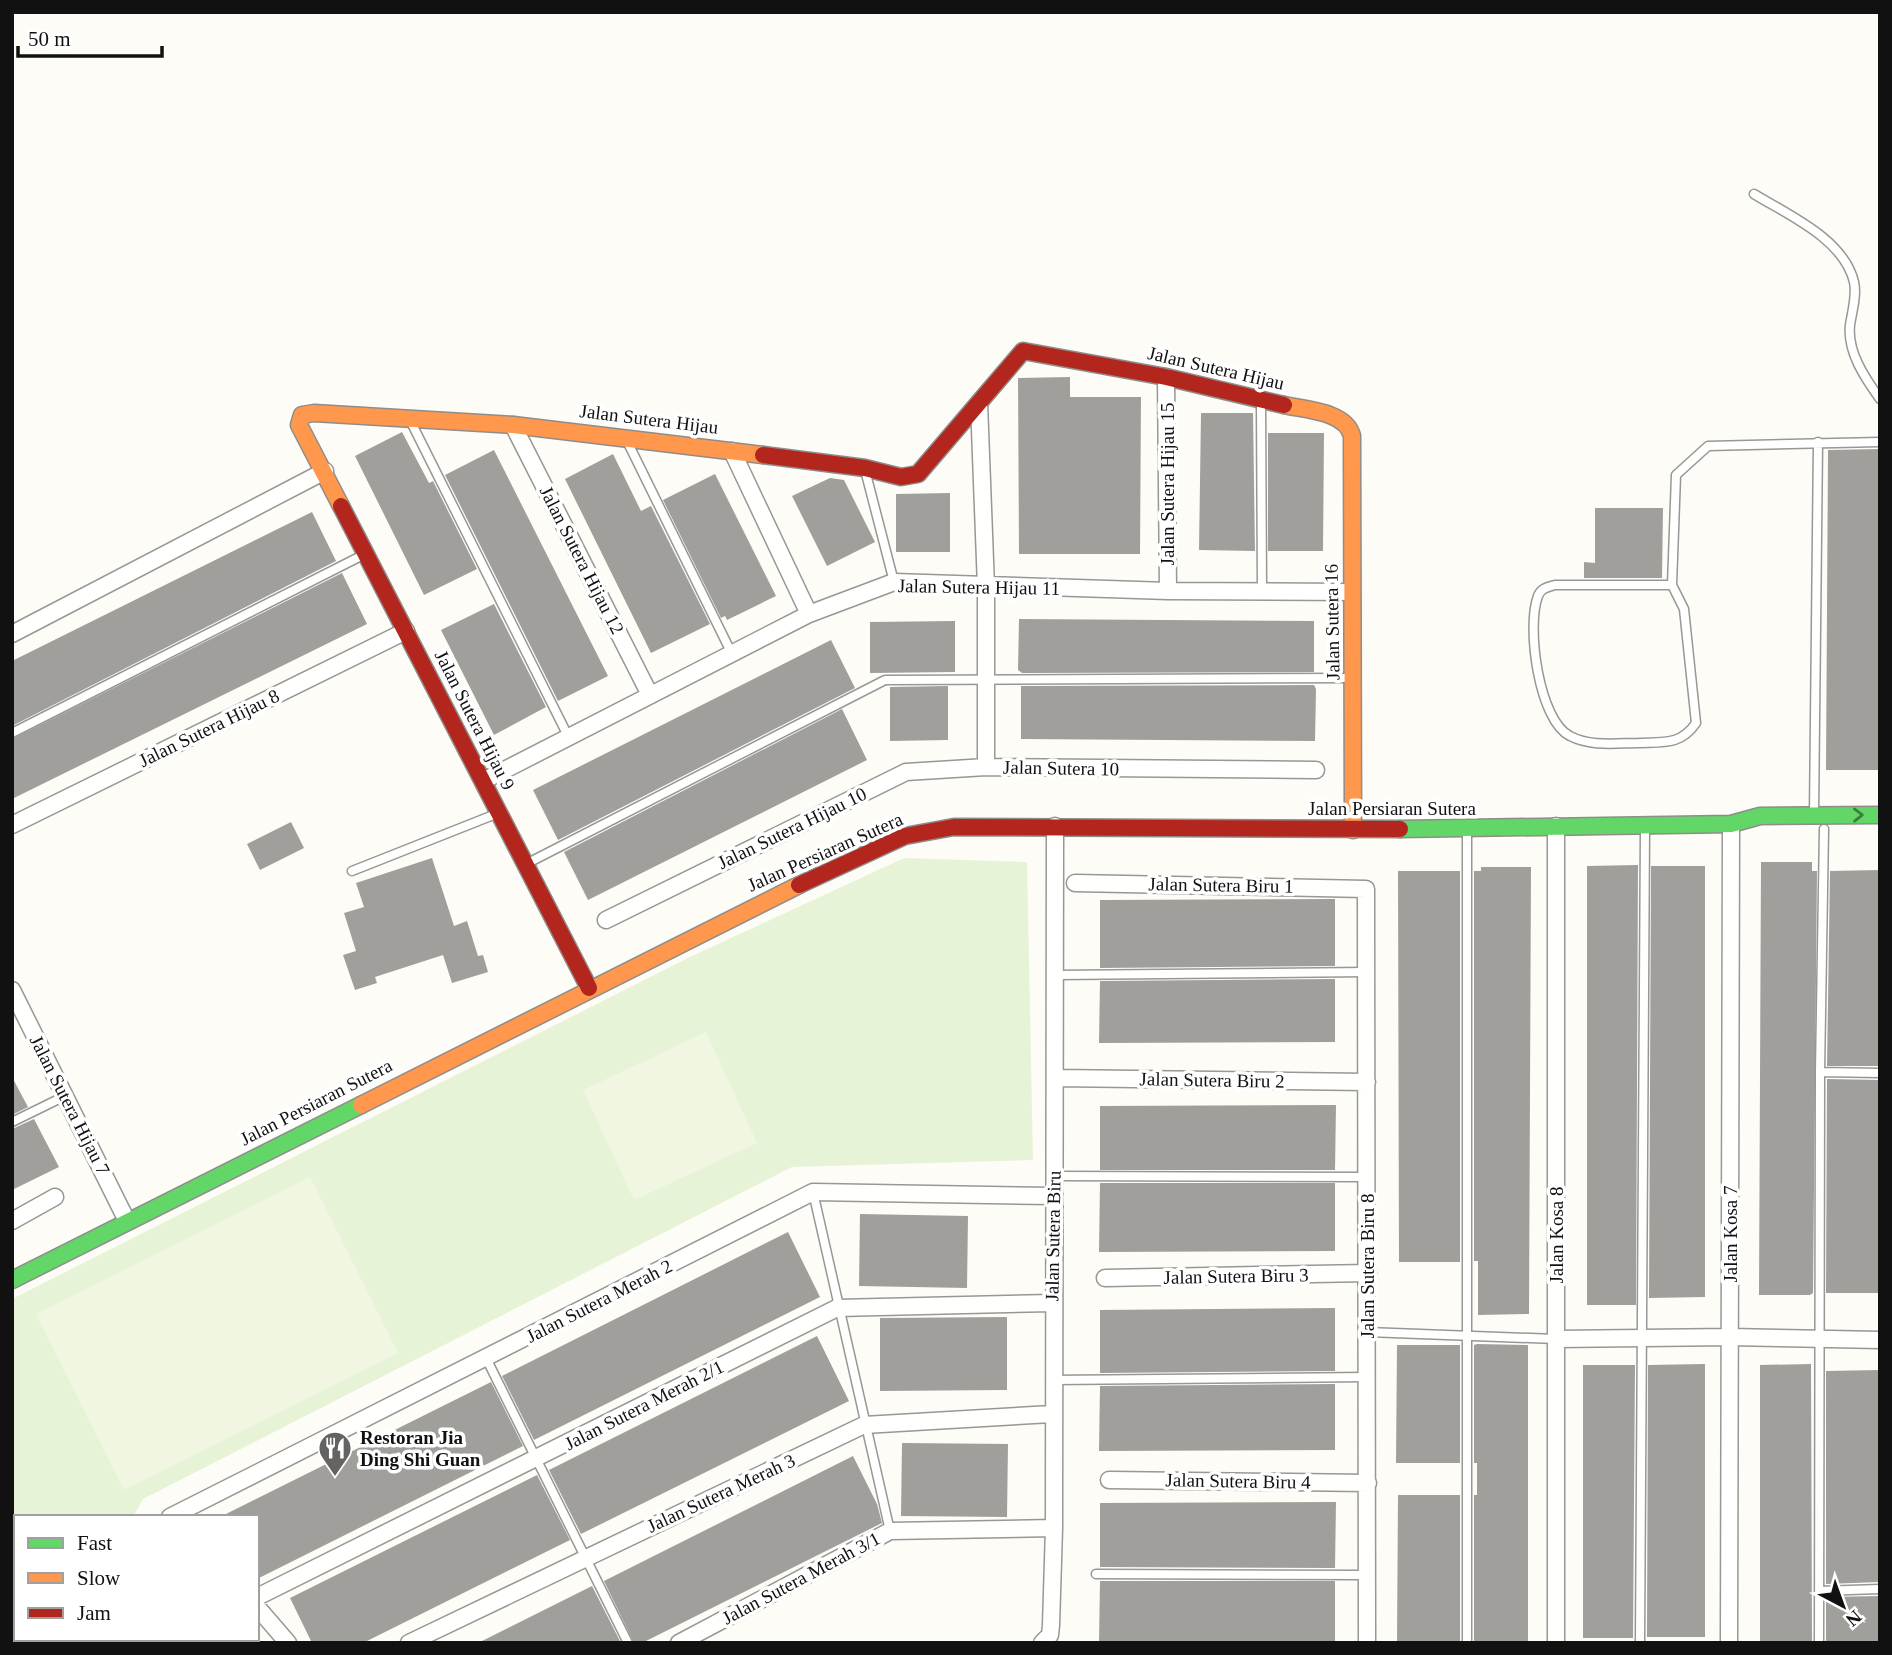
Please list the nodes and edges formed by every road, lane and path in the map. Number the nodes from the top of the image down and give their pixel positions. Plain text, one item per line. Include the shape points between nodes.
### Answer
1 (1754, 194) dead end
2 (1166, 377) junction
3 (1261, 399) junction
4 (1880, 399) edge
5 (979, 403) junction
6 (1339, 418) joint
7 (410, 420) junction
8 (513, 425) junction
9 (625, 436) junction
10 (1818, 442) junction
11 (1880, 442) edge
12 (732, 450) junction
13 (865, 468) junction
14 (325, 471) junction
15 (367, 553) junction
16 (894, 582) junction
17 (1672, 585) junction
18 (986, 587) junction
19 (1168, 591) junction
20 (1262, 591) junction
21 (1352, 592) junction
22 (809, 614) junction
23 (406, 631) junction
24 (12, 634) edge
25 (732, 654) junction
26 (1354, 678) junction
27 (986, 679) junction
28 (650, 695) junction
29 (12, 733) edge
30 (569, 738) junction
31 (986, 767) junction
32 (1316, 770) dead end
33 (483, 781) junction
34 (499, 813) junction
35 (1880, 815) edge
36 (1819, 822) junction
37 (1737, 824) junction
38 (12, 825) edge
39 (1055, 826) junction
40 (1556, 826) junction
41 (1645, 826) junction
42 (1467, 829) junction
43 (1353, 830) junction
44 (1880, 830) edge
45 (525, 864) junction
46 (352, 871) dead end
47 (1075, 883) dead end
48 (1366, 889) joint
49 (606, 920) dead end
50 (1367, 972) junction
51 (1055, 975) junction
52 (589, 988) junction
53 (12, 990) edge
54 (19, 1021) edge
55 (1820, 1072) junction
56 (1880, 1073) edge
57 (1056, 1078) junction
58 (1367, 1082) junction
59 (65, 1096) junction
60 (12, 1122) edge
61 (1054, 1176) junction
62 (1367, 1177) junction
63 (813, 1192) junction
64 (1053, 1196) junction
65 (55, 1197) dead end
66 (127, 1220) junction
67 (12, 1221) edge
68 (1367, 1273) junction
69 (1105, 1278) dead end
70 (12, 1280) edge
71 (1052, 1303) junction
72 (837, 1308) junction
73 (1367, 1332) junction
74 (1465, 1335) junction
75 (1730, 1337) junction
76 (1818, 1338) junction
77 (1556, 1339) junction
78 (1642, 1339) junction
79 (1880, 1340) edge
80 (486, 1358) junction
81 (1367, 1377) junction
82 (1052, 1380) junction
83 (1052, 1414) junction
84 (864, 1425) junction
85 (537, 1460) junction
86 (1109, 1480) dead end
87 (1368, 1483) junction
88 (174, 1515) edge
89 (1054, 1528) junction
90 (890, 1531) junction
91 (586, 1558) junction
92 (1096, 1574) dead end
93 (1367, 1575) junction
94 (1880, 1590) edge
95 (1819, 1591) junction
96 (259, 1596) edge
97 (259, 1609) edge
98 (288, 1643) edge
99 (410, 1643) edge
100 (628, 1643) edge
101 (679, 1643) edge
102 (1042, 1643) edge
103 (1367, 1643) edge
104 (1467, 1643) edge
105 (1556, 1643) edge
106 (1640, 1643) edge
107 (1729, 1643) edge
108 (1819, 1643) edge

1 - 4 lane via 1839,252 1854,284 1849,329 1852,350
2 - 3 street, Jalan Sutera Hijau
2 - 5 street, Jalan Sutera Hijau via 1024,351
2 - 19 street, Jalan Sutera Hijau 15
3 - 6 street, Jalan Sutera Hijau
3 - 20 lane
5 - 13 street, Jalan Sutera Hijau via 918,474 901,477
5 - 18 street, Jalan Sutera 10
6 - 21 street, Jalan Sutera 16 via 1350,427 1352,436
7 - 8 street, Jalan Sutera Hijau
7 - 14 street, Jalan Sutera Hijau via 302,415 299,425
7 - 30 lane
8 - 9 street, Jalan Sutera Hijau
8 - 28 street, Jalan Sutera Hijau 12
9 - 12 street, Jalan Sutera Hijau
9 - 25 lane
10 - 11 lane
10 - 17 lane via 1708,446 1689,461 1676,475
10 - 36 lane
12 - 13 street, Jalan Sutera Hijau
12 - 22 street
13 - 16 lane
14 - 15 street, Jalan Sutera Hijau 9
14 - 24 street
15 - 23 street, Jalan Sutera Hijau 9
15 - 29 lane
16 - 18 street, Jalan Sutera Hijau 11
16 - 22 street, Jalan Sutera Hijau 11
17 - 17 lane via 1684,609 1696,723 1689,734 1675,742 1592,743 1569,736 1552,719 1543,701 1534,625 1538,596 1555,585
18 - 19 street, Jalan Sutera Hijau 11
18 - 27 street, Jalan Sutera 10
19 - 20 street, Jalan Sutera Hijau 11
20 - 21 street, Jalan Sutera Hijau 11
21 - 26 street, Jalan Sutera 16
22 - 25 street, Jalan Sutera Hijau 11
23 - 33 street, Jalan Sutera Hijau 9
23 - 38 street, Jalan Sutera Hijau 8
25 - 28 street, Jalan Sutera Hijau 11
26 - 27 lane
26 - 43 street, Jalan Sutera 16
27 - 31 street, Jalan Sutera 10
27 - 45 lane via 885,680
28 - 30 street, Jalan Sutera Hijau 11
30 - 33 street, Jalan Sutera Hijau 11
31 - 32 street, Jalan Sutera 10
31 - 49 street, Jalan Sutera Hijau 10 via 906,772
33 - 34 street, Jalan Sutera Hijau 9
34 - 45 street, Jalan Sutera Hijau 9
34 - 46 lane
36 -> 35 street, Jalan Persiaran Sutera
36 - 37 street, Jalan Persiaran Sutera via 1758,829
36 - 44 street, Jalan Persiaran Sutera
36 - 55 lane
37 - 41 street, Jalan Persiaran Sutera
37 - 75 street, Jalan Kosa 7
39 - 43 street, Jalan Persiaran Sutera
39 - 51 street, Jalan Sutera Biru
39 - 52 street, Jalan Persiaran Sutera via 954,827 905,836
40 - 41 street, Jalan Persiaran Sutera
40 - 42 street, Jalan Persiaran Sutera
40 - 77 street, Jalan Kosa 8
41 - 78 lane
42 - 43 street, Jalan Persiaran Sutera
42 - 74 lane
45 - 52 street, Jalan Sutera Hijau 9
47 - 48 street, Jalan Sutera Biru 1
48 - 50 street, Jalan Sutera Biru 8
50 - 51 lane
50 - 58 street, Jalan Sutera Biru 8
51 - 57 street, Jalan Sutera Biru
52 - 66 street, Jalan Persiaran Sutera
53 - 54 street, Jalan Sutera Hijau 7
54 - 59 street, Jalan Sutera Hijau 7
55 - 56 lane
55 - 76 lane
57 - 58 street, Jalan Sutera Biru 2
57 - 61 street, Jalan Sutera Biru
58 - 62 street, Jalan Sutera Biru 8
59 - 60 lane
59 - 66 street, Jalan Sutera Hijau 7
61 - 62 lane
61 - 64 street, Jalan Sutera Biru
62 - 68 street, Jalan Sutera Biru 8
63 - 64 street, Jalan Sutera Merah 2
63 - 72 lane
63 - 80 street, Jalan Sutera Merah 2
64 - 71 street, Jalan Sutera Biru
65 - 67 street
66 - 70 street, Jalan Persiaran Sutera
68 - 69 street, Jalan Sutera Biru 3
68 - 73 street, Jalan Sutera Biru 8
71 - 72 street, Jalan Sutera Merah 2/1
71 - 82 street, Jalan Sutera Biru
72 - 84 lane
72 - 85 street, Jalan Sutera Merah 2/1
73 - 74 lane
73 - 81 street, Jalan Sutera Biru 8
74 - 77 lane
74 - 104 lane
75 - 76 street
75 - 78 street
75 - 107 street, Jalan Kosa 7
76 - 79 street
76 - 95 lane
77 - 78 street
77 - 105 street, Jalan Kosa 8
78 - 106 lane
80 - 85 lane
80 - 88 street, Jalan Sutera Merah 2
81 - 82 lane
81 - 87 street, Jalan Sutera Biru 8
82 - 83 street, Jalan Sutera Biru
83 - 84 street, Jalan Sutera Merah 3
83 - 89 street, Jalan Sutera Biru
84 - 90 lane
84 - 91 street, Jalan Sutera Merah 3
85 - 91 lane
85 - 96 street, Jalan Sutera Merah 2/1
86 - 87 street, Jalan Sutera Biru 4
87 - 93 street, Jalan Sutera Biru 8
89 - 90 street, Jalan Sutera Merah 3/1
89 - 102 street, Jalan Sutera Biru via 1050,1635
90 - 101 street, Jalan Sutera Merah 3/1
91 - 99 street, Jalan Sutera Merah 3
91 - 100 lane
92 - 93 lane
93 - 103 street, Jalan Sutera Biru 8
94 - 95 lane
95 - 108 lane
97 - 98 street

